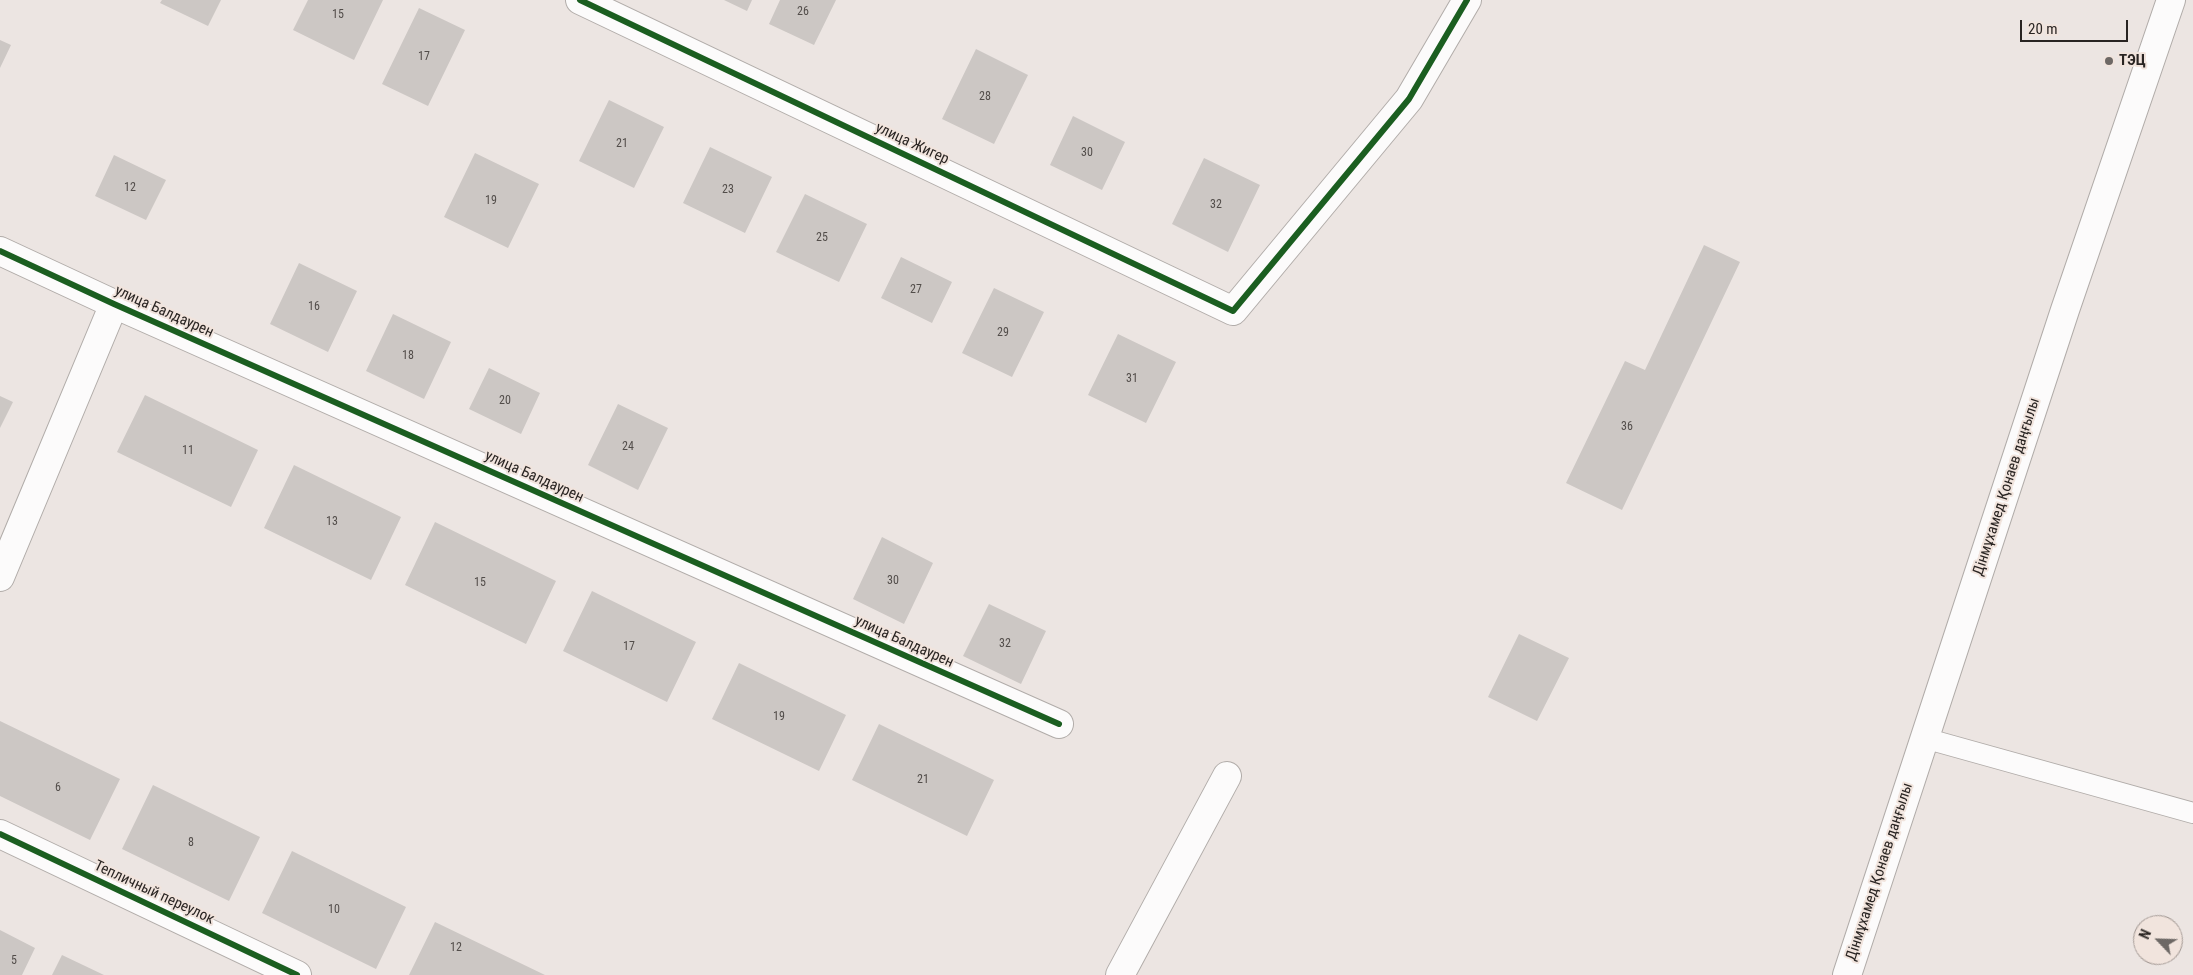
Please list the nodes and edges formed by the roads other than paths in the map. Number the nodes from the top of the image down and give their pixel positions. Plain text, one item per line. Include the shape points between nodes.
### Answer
1 (580, 0) edge
2 (1467, 0) edge
3 (2171, 0) edge
4 (0, 251) edge
5 (114, 304) junction
6 (0, 577) edge
7 (1059, 724) dead end
8 (1924, 738) junction
9 (1227, 776) dead end
10 (2193, 813) edge
11 (0, 834) edge
12 (297, 975) edge
13 (1120, 975) edge
14 (1847, 975) edge

1 - 2 street, улица Жигер via 1233,311 1409,99
3 - 8 street, Дінмұхамед Қонаев даңғылы
4 - 5 street, улица Балдаурен
5 - 6 street
5 - 7 street, улица Балдаурен
8 - 10 lane
8 - 14 street, Дінмұхамед Қонаев даңғылы
9 - 13 street
11 - 12 street, Тепличный переулок

